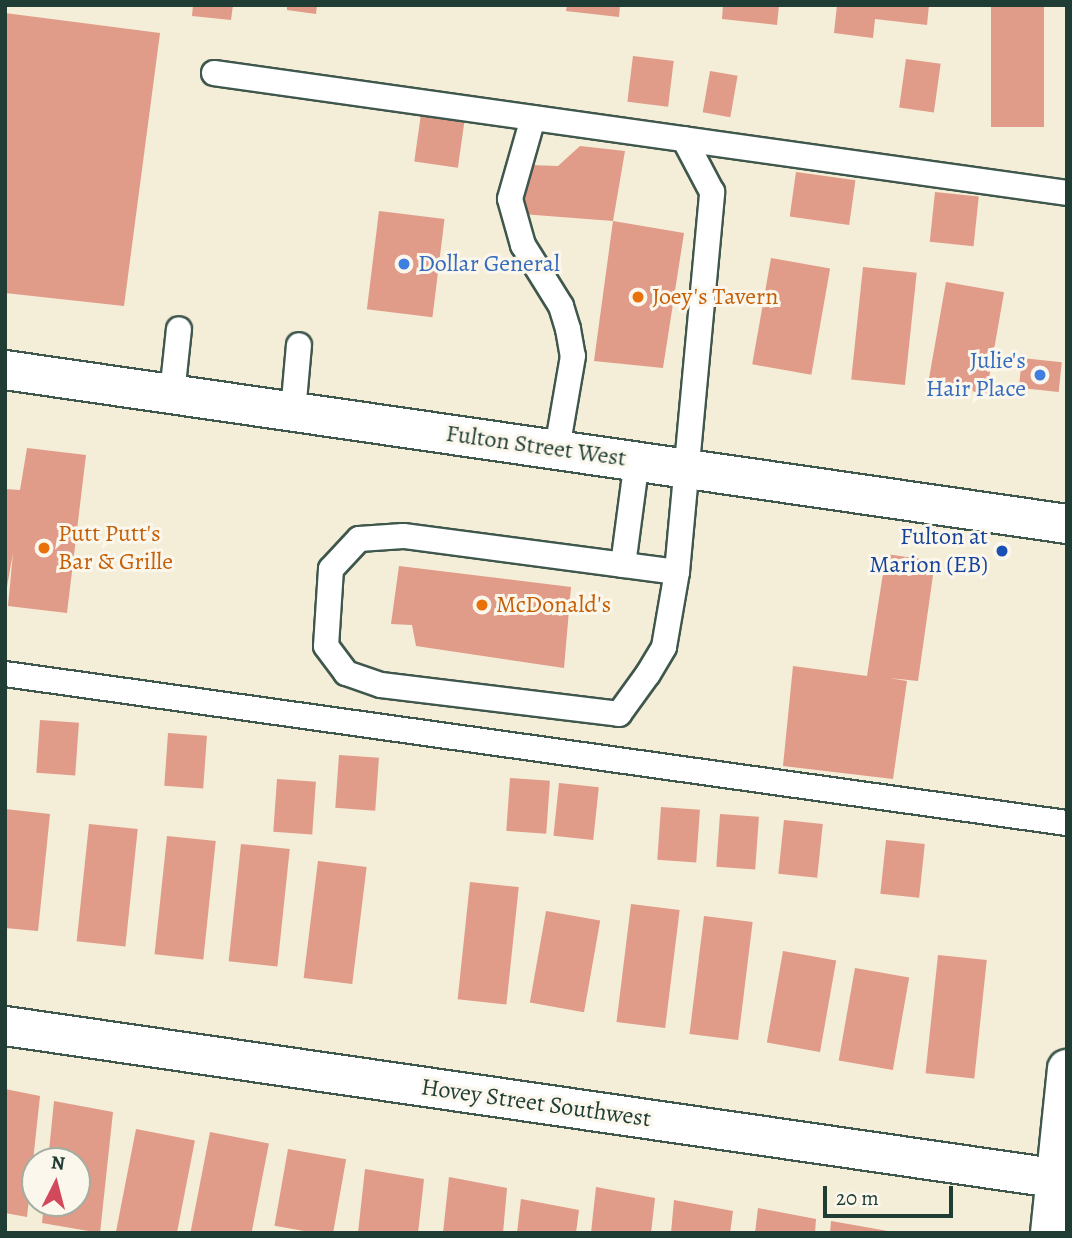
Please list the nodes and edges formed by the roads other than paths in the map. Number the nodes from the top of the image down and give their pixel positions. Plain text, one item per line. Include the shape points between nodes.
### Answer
1 (214, 73) dead end
2 (533, 118) junction
3 (684, 139) junction
4 (1067, 193) edge
5 (179, 329) dead end
6 (299, 345) dead end
7 (5, 370) edge
8 (172, 394) junction
9 (293, 412) junction
10 (557, 449) junction
11 (637, 460) junction
12 (687, 467) junction
13 (1067, 524) edge
14 (623, 565) junction
15 (677, 572) junction
16 (5, 674) edge
17 (1067, 823) edge
18 (5, 1026) edge
19 (1067, 1069) edge
20 (1061, 1180) edge
21 (1050, 1233) edge

1 - 2 lane
2 - 3 lane
2 - 10 lane via 510,199 513,222 561,306 570,342
3 - 4 lane
3 - 12 lane via 712,192
5 - 8 lane
6 - 9 lane
7 - 8 street, Fulton Street West
8 - 9 street, Fulton Street West
9 - 10 street, Fulton Street West
10 - 11 street, Fulton Street West
11 - 12 street, Fulton Street West
11 - 14 lane
12 - 13 street, Fulton Street West
12 - 15 lane
14 - 15 lane
14 - 15 lane via 403,536 359,539 331,569 325,617 334,662 382,685 619,714 664,647
16 - 17 lane
18 - 20 street, Hovey Street Southwest
19 - 20 street
20 - 21 street

